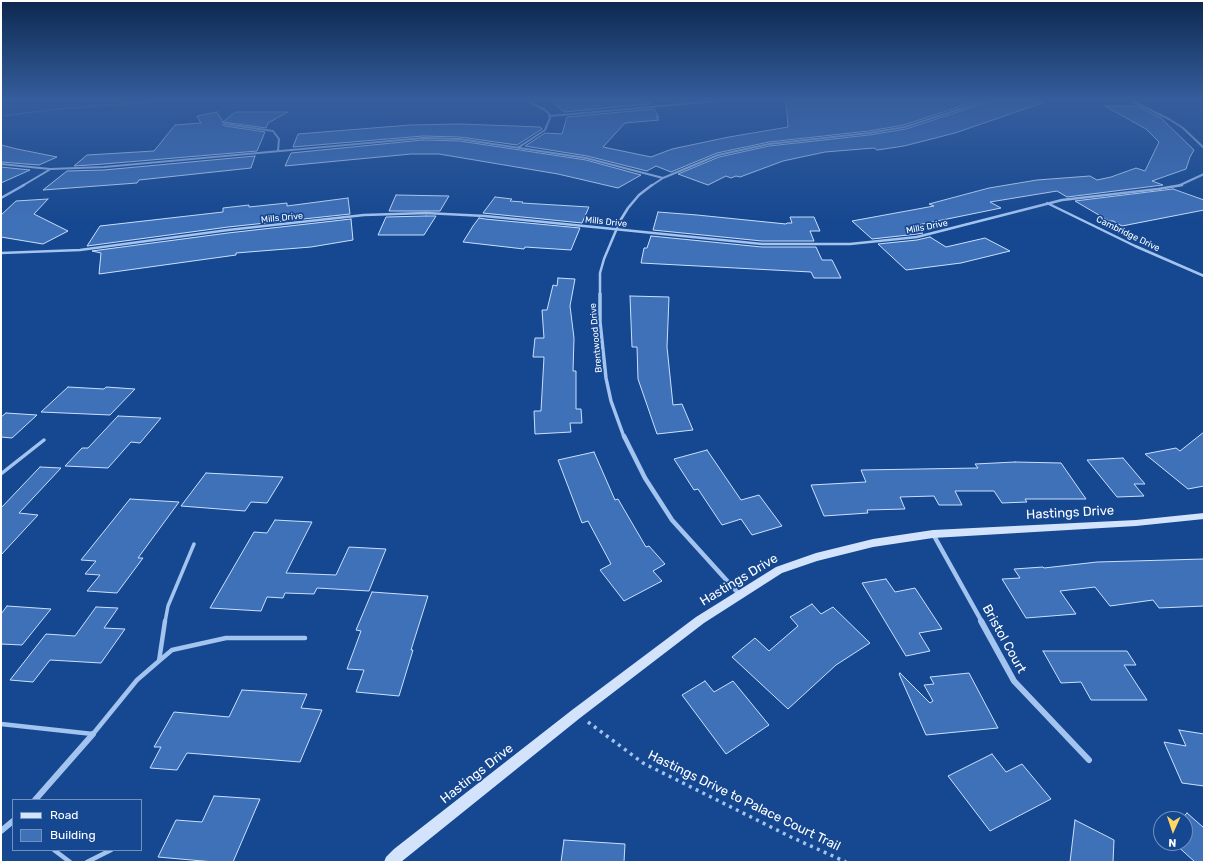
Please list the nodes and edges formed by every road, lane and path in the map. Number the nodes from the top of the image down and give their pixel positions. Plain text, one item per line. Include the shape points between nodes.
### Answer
1 (279, 141) edge
2 (386, 141) edge
3 (475, 141) edge
4 (528, 141) edge
5 (785, 141) edge
6 (518, 148) junction
7 (278, 151) junction
8 (1, 164) edge
9 (50, 169) junction
10 (1204, 174) edge
11 (663, 178) junction
12 (1, 198) edge
13 (1047, 203) junction
14 (616, 230) junction
15 (1, 253) edge
16 (1204, 276) edge
17 (44, 440) dead end
18 (1, 474) edge
19 (1204, 516) edge
20 (933, 534) junction
21 (194, 544) dead end
22 (739, 594) junction
23 (305, 638) dead end
24 (159, 661) junction
25 (576, 714) junction
26 (1, 724) edge
27 (93, 734) junction
28 (1089, 760) dead end
29 (36, 799) edge
30 (12, 822) edge
31 (1, 831) edge
32 (55, 851) edge
33 (109, 851) edge
34 (70, 862) edge
35 (87, 862) edge
36 (391, 862) edge
37 (846, 862) edge

1 - 7 street
2 - 7 street
3 - 6 street
4 - 6 street
5 - 11 street, Brentwood Drive via 703,160
6 - 11 street via 586,158
7 - 9 street via 104,167
8 - 9 street
9 - 12 street
10 - 13 street, Mills Drive via 1181,185 1158,190 1079,197
11 - 14 street, Brentwood Drive via 639,195 628,208
13 - 14 street, Mills Drive via 924,235 850,244 762,244
13 - 16 street, Cambridge Drive
14 - 15 street, Mills Drive via 485,216 405,213 228,230 80,250
14 - 22 street, Brentwood Drive via 600,273 600,322 611,401 628,447 672,520
17 - 18 lane
19 - 20 street, Hastings Drive via 1136,524
20 - 22 street, Hastings Drive via 873,543 816,557 778,570
20 - 28 street, Bristol Court via 1014,681
21 - 24 lane via 168,606
22 - 25 street, Hastings Drive via 700,620
23 - 24 lane via 226,638 172,650
24 - 27 lane via 137,680
25 - 36 street, Hastings Drive
25 - 37 path, Hastings Drive to Palace Court Trail via 643,763
26 - 27 lane
27 - 29 street
30 - 31 street
32 - 34 lane
33 - 35 lane

